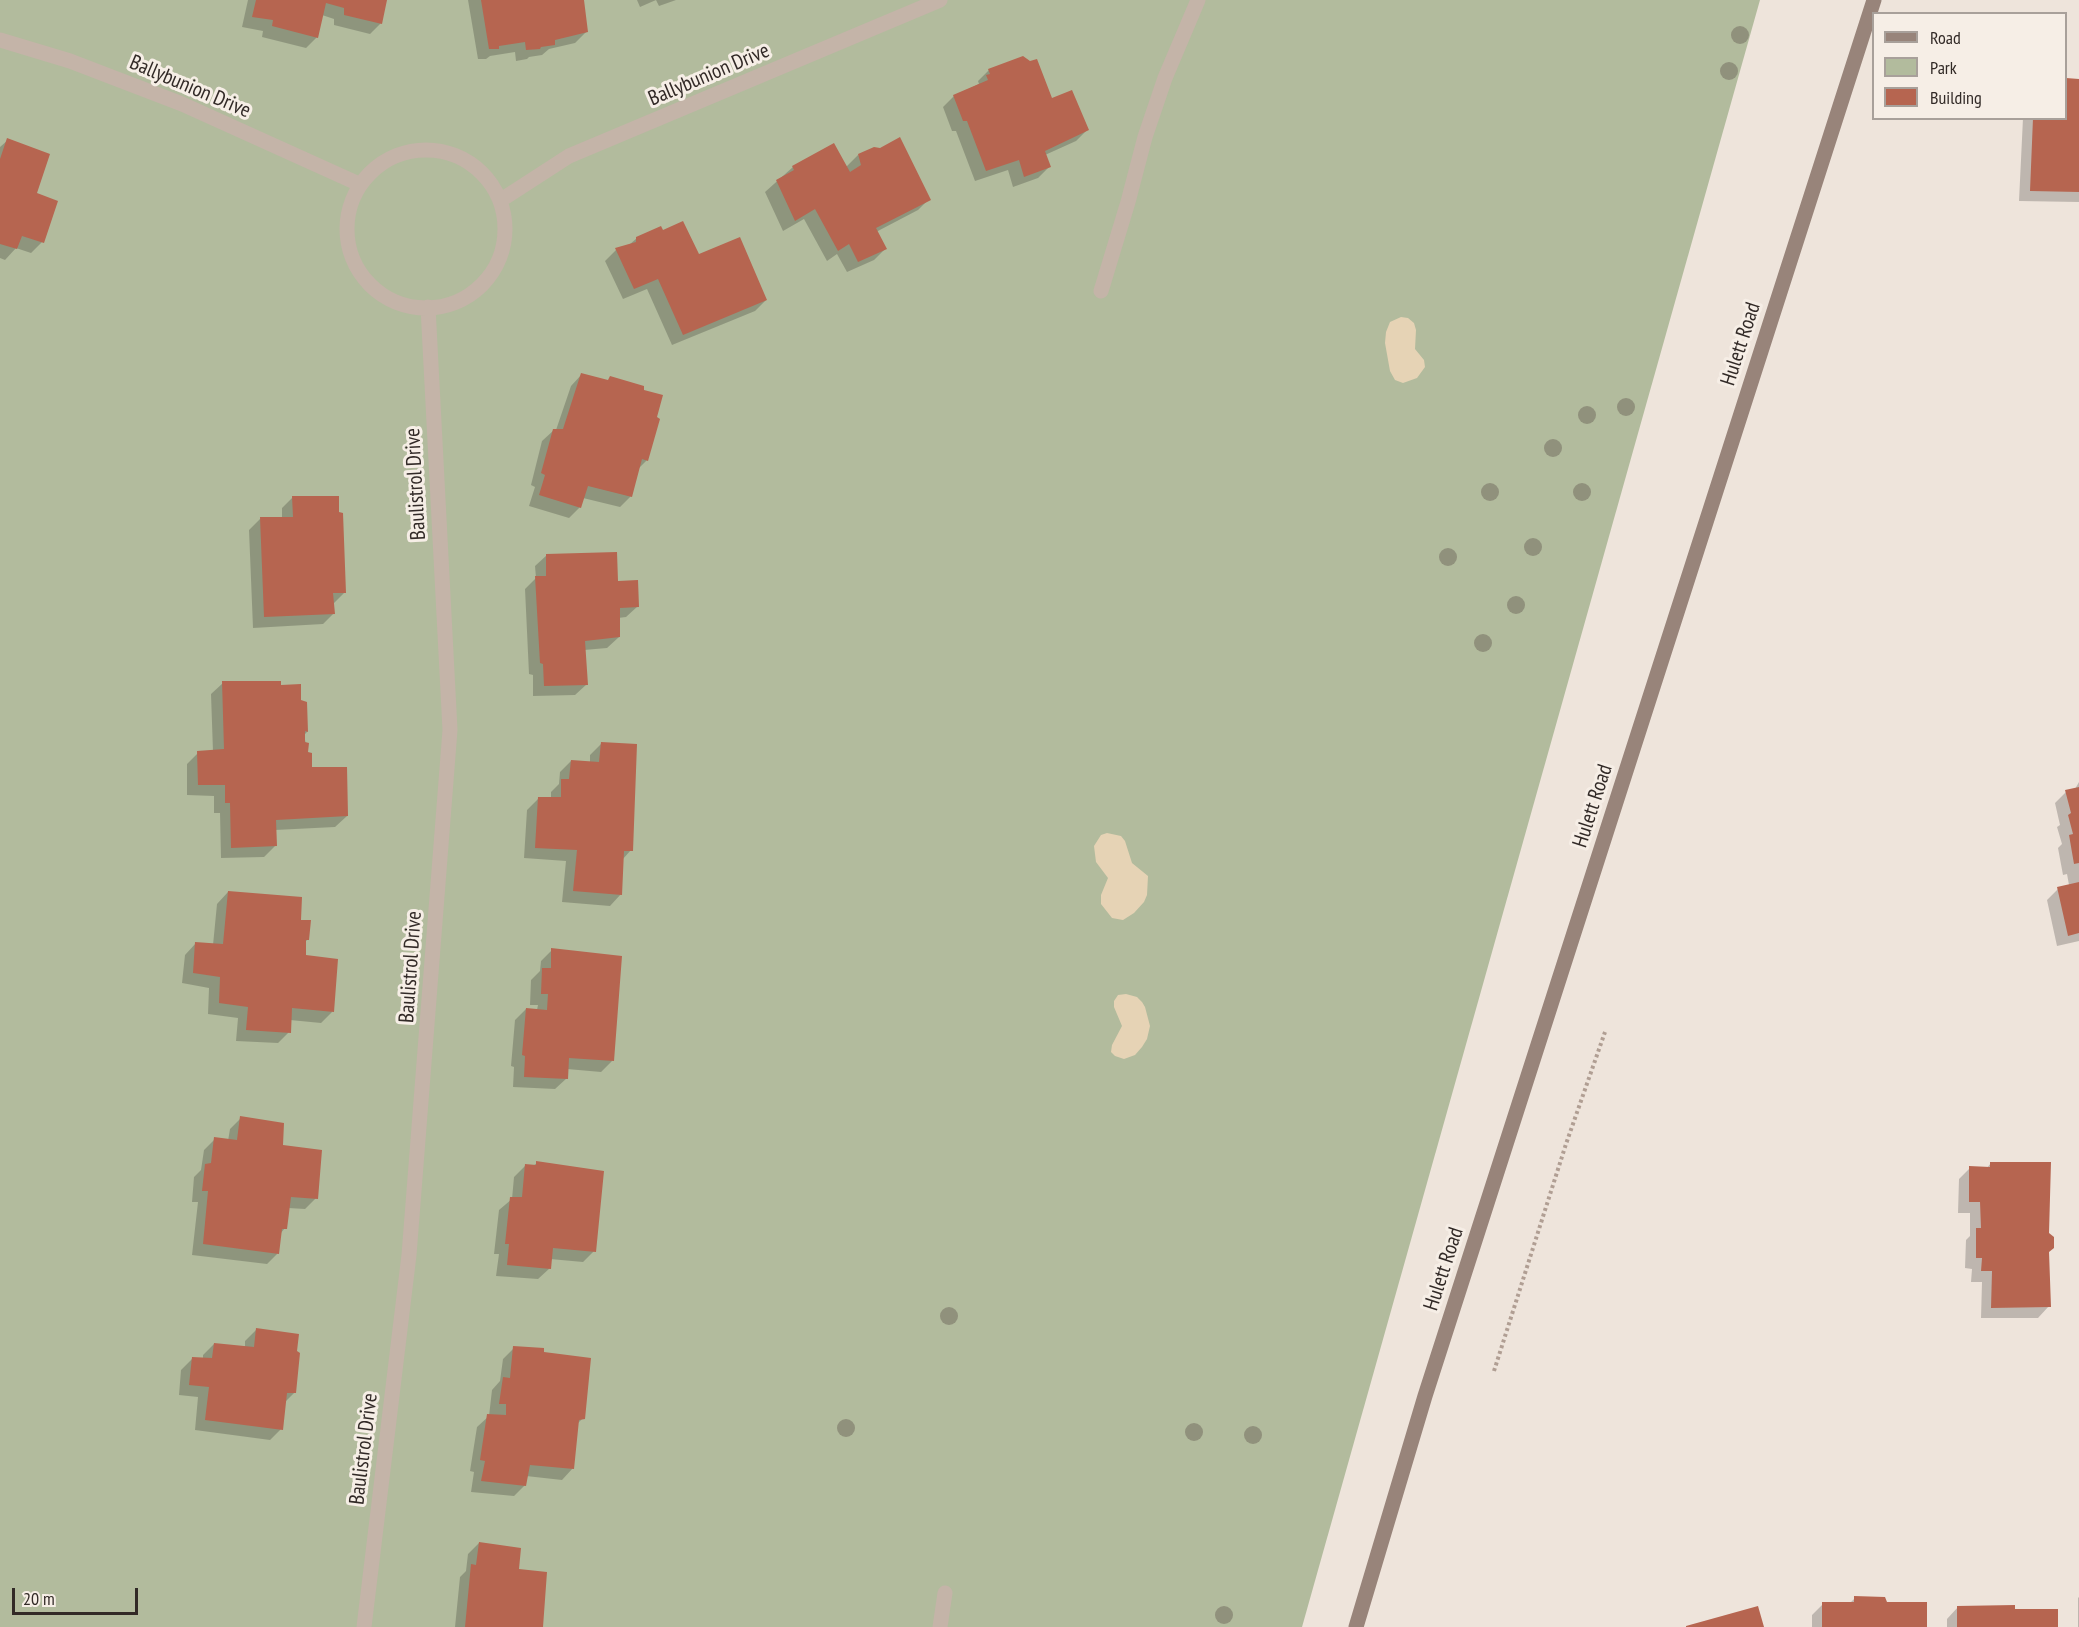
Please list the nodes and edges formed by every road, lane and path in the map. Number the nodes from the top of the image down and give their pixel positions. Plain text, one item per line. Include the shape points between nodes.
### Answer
1 (940, 0) edge
2 (1198, 0) edge
3 (1874, 0) edge
4 (0, 40) edge
5 (359, 184) junction
6 (501, 200) junction
7 (1101, 291) dead end
8 (428, 307) junction
9 (1605, 1032) dead end
10 (1494, 1371) dead end
11 (945, 1593) dead end
12 (364, 1627) edge
13 (940, 1627) edge
14 (1356, 1627) edge

1 - 6 street, Ballybunion Drive via 569,156
2 - 7 street via 1145,137
3 - 14 street, Hulett Road via 1425,1396
4 - 5 street, Ballybunion Drive via 70,61 182,104
5 - 6 street via 378,164 404,152 443,151 468,160 488,178
5 - 8 street via 346,216 346,231 351,258 361,276 383,297 420,309
6 - 8 street via 505,222 503,249 491,275 469,295 447,306
8 - 12 street, Baulistrol Drive via 450,730 409,1256
9 - 10 path
11 - 13 street

